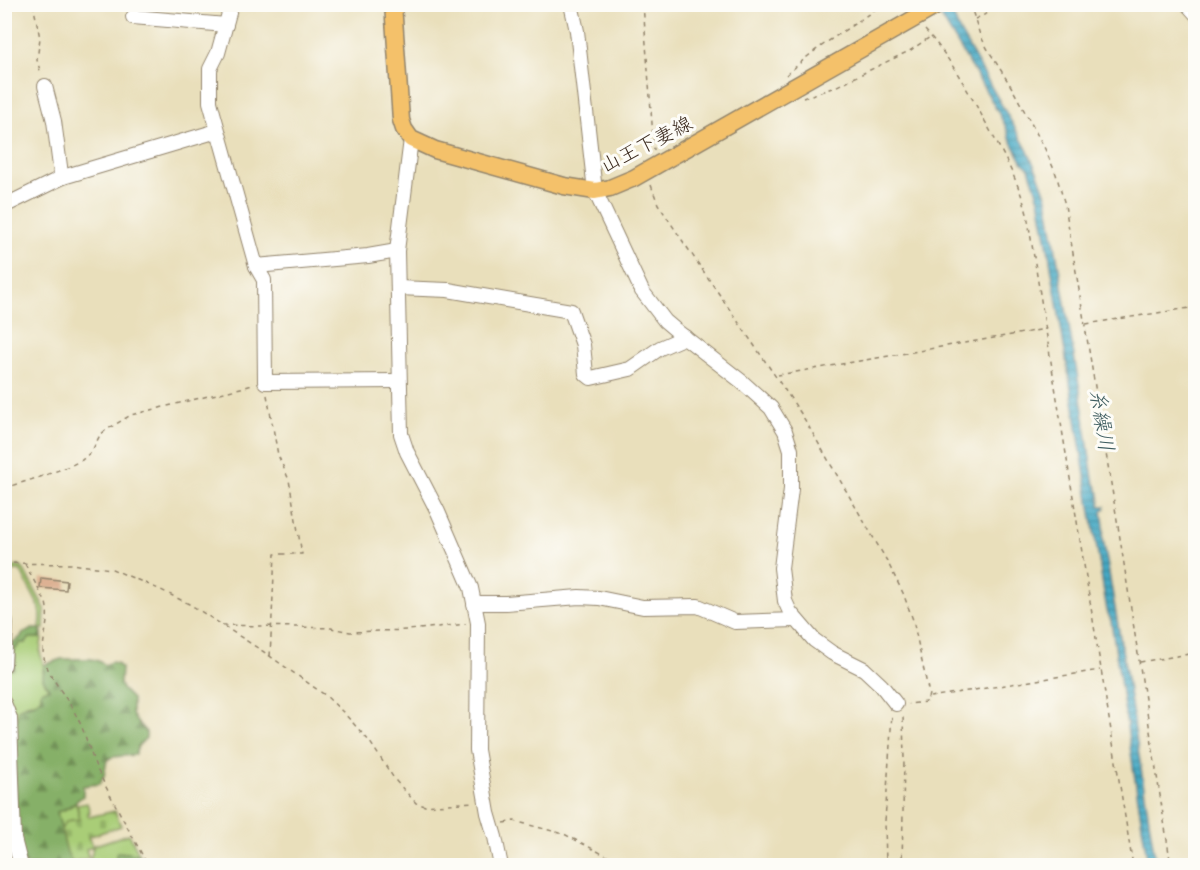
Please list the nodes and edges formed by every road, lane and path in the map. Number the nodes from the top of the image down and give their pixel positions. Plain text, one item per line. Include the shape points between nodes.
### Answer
1 (33, 4) edge
2 (230, 4) edge
3 (393, 4) edge
4 (571, 4) edge
5 (643, 4) edge
6 (882, 4) edge
7 (940, 4) edge
8 (969, 4) edge
9 (1000, 4) edge
10 (1186, 4) edge
11 (1196, 14) edge
12 (920, 16) junction
13 (133, 17) dead end
14 (975, 19) junction
15 (226, 25) junction
16 (931, 37) junction
17 (786, 75) dead end
18 (45, 86) joint
19 (804, 98) dead end
20 (218, 131) junction
21 (411, 140) junction
22 (652, 168) junction
23 (63, 177) junction
24 (595, 192) junction
25 (4, 206) edge
26 (397, 251) junction
27 (256, 266) junction
28 (398, 288) junction
29 (1196, 307) edge
30 (1085, 325) junction
31 (1046, 329) junction
32 (685, 337) junction
33 (778, 375) dead end
34 (399, 381) junction
35 (265, 382) junction
36 (4, 488) edge
37 (4, 558) edge
38 (5, 563) edge
39 (25, 563) junction
40 (474, 603) junction
41 (4, 612) edge
42 (796, 620) junction
43 (478, 623) junction
44 (221, 624) junction
45 (272, 626) junction
46 (1196, 653) edge
47 (270, 657) junction
48 (1140, 662) junction
49 (4, 665) edge
50 (1101, 669) junction
51 (929, 698) junction
52 (4, 703) edge
53 (899, 704) junction
54 (486, 801) junction
55 (492, 826) junction
56 (21, 866) edge
57 (148, 866) edge
58 (501, 866) edge
59 (626, 866) edge
60 (886, 866) edge
61 (902, 866) edge
62 (1132, 866) edge
63 (1171, 866) edge

1 - 18 path via 40,38 37,60
2 - 15 street
3 - 21 main road via 401,120
4 - 24 street
5 - 22 path
6 - 17 path via 817,48
7 - 12 main road, 山王下妻線
8 - 14 path
9 - 14 path
10 - 11 street
12 - 16 path
12 - 22 main road, 山王下妻線
13 - 15 street
14 - 30 path via 1056,174
15 - 20 street via 210,69 210,102
16 - 19 path via 835,87
16 - 31 path via 956,72 1018,184 1030,230
18 - 23 street
20 - 23 street
20 - 27 street
21 - 24 main road, 山王下妻線 via 492,167
21 - 26 street
22 - 24 main road, 山王下妻線 via 622,184
22 - 51 path via 651,185 658,204 802,415 888,561 913,620
23 - 25 street
24 - 32 street via 642,291 665,321
26 - 27 street
26 - 28 street
27 - 35 street via 264,280
28 - 32 street via 448,290 571,311 583,345 586,374 591,378 630,369 660,348
28 - 34 street
29 - 30 path
30 - 48 path
31 - 33 path
31 - 50 path
32 - 42 street via 771,408 786,431 791,450 791,489 781,568 786,601
34 - 35 street
34 - 40 street via 401,434 407,452 438,512
35 - 36 path via 131,415 100,435 82,460
35 - 45 path via 302,554 275,554
37 - 38 path
38 - 39 path
39 - 44 path via 112,569 191,605
39 - 57 path via 48,609 44,659 76,714 97,767
40 - 42 street via 599,598 643,606 698,606 735,622
40 - 43 street
41 - 49 street
42 - 53 street via 832,653 864,669
43 - 45 path via 350,632
43 - 54 street via 477,750
44 - 45 path
44 - 47 path
45 - 47 path
46 - 48 path
47 - 54 path via 344,713 416,803 425,806
48 - 63 path
50 - 51 path
50 - 62 path
51 - 53 path via 924,703
52 - 56 street via 10,718 14,839
53 - 60 path via 891,715
53 - 61 path via 904,760
54 - 55 street
55 - 58 street
55 - 59 path via 514,821 564,834

